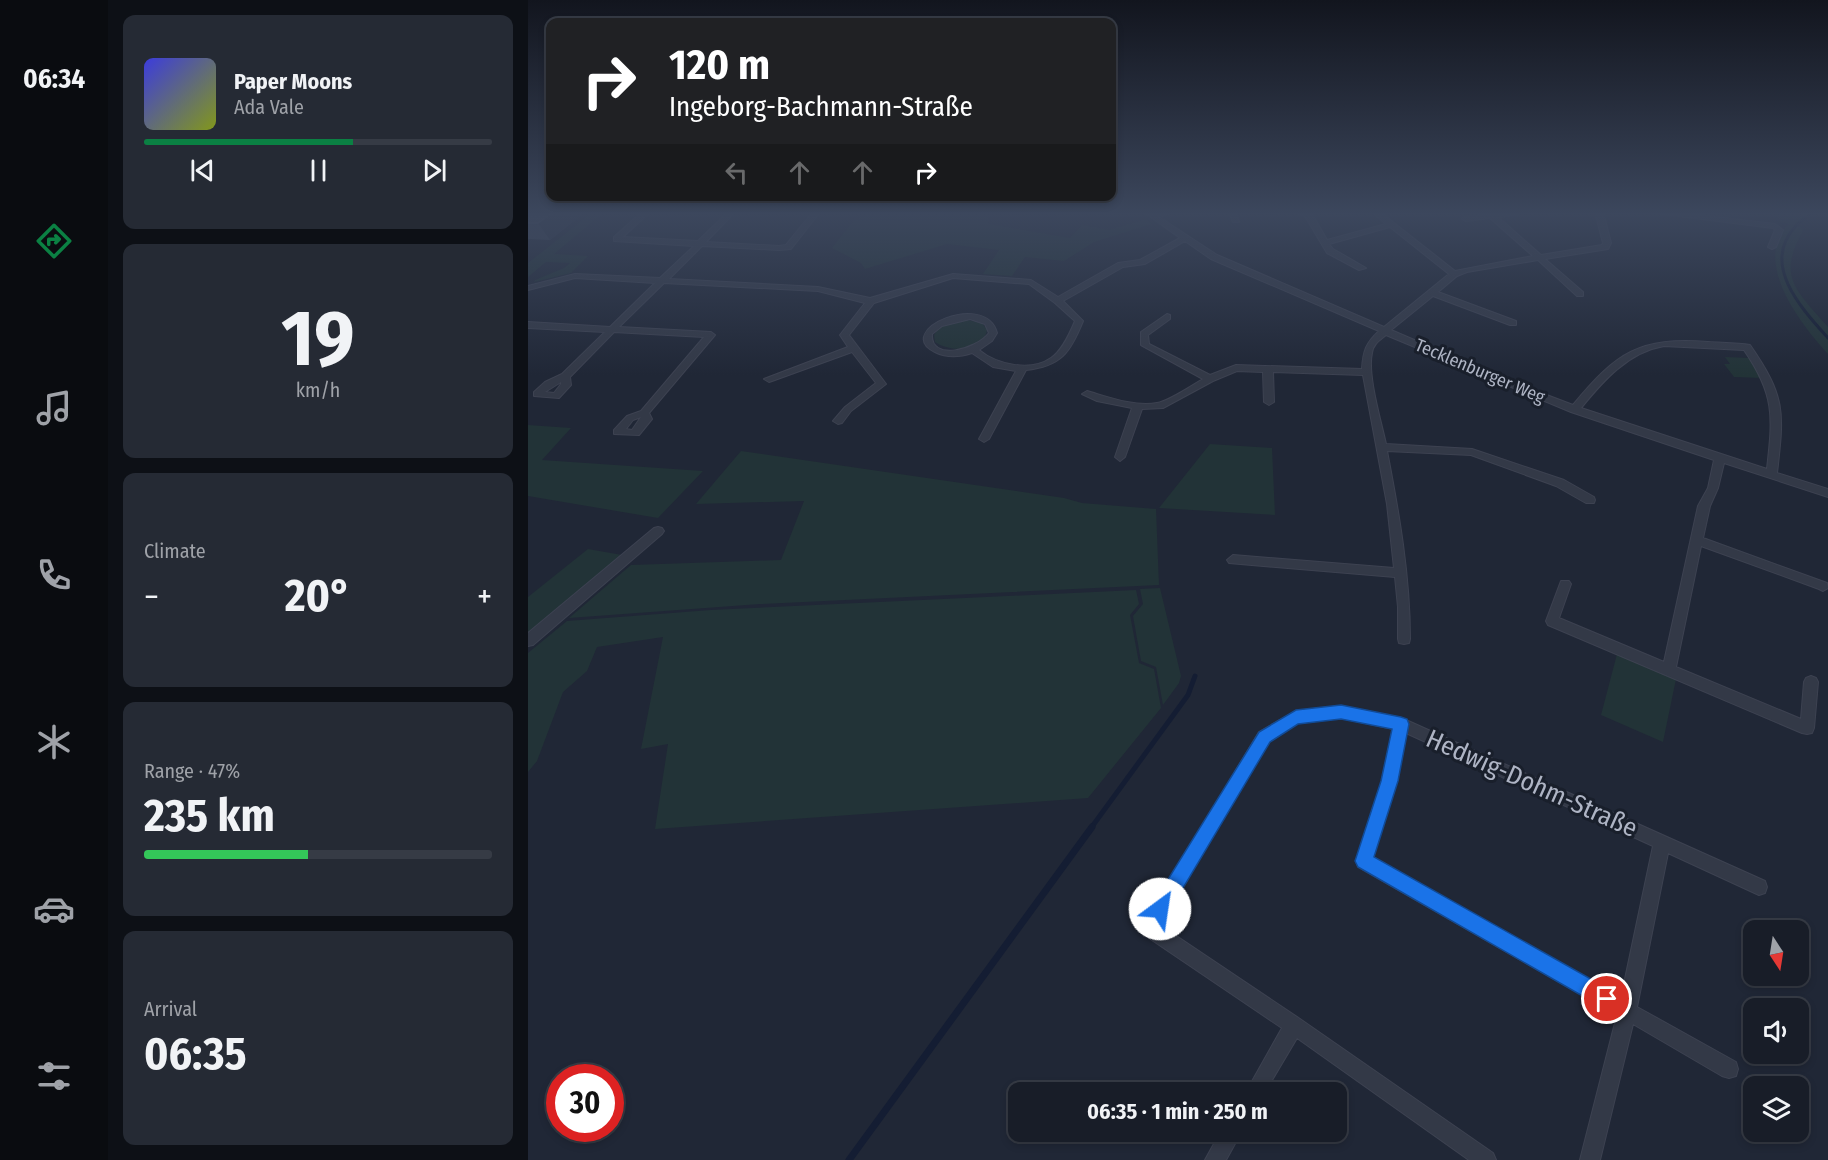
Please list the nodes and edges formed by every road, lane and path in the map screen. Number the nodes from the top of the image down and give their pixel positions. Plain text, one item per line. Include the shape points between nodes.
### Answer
1 (677, 266) edge
2 (1119, 266) edge
3 (1235, 266) edge
4 (1358, 266) edge
5 (1444, 266) edge
6 (1491, 266) edge
7 (1548, 266) edge
8 (1362, 268) dead end
9 (1454, 274) junction
10 (663, 280) junction
11 (528, 288) edge
12 (1431, 292) junction
13 (1580, 294) dead end
14 (871, 301) junction
15 (1058, 301) junction
16 (1167, 317) dead end
17 (1514, 323) dead end
18 (528, 325) edge
19 (613, 329) junction
20 (1384, 330) junction
21 (853, 348) junction
22 (974, 350) junction
23 (1268, 368) junction
24 (1022, 369) junction
25 (1367, 372) junction
26 (565, 376) dead end
27 (769, 378) dead end
28 (1210, 379) junction
29 (1087, 394) dead end
30 (1269, 402) dead end
31 (1138, 406) junction
32 (1574, 410) junction
33 (644, 413) dead end
34 (838, 421) dead end
35 (984, 439) dead end
36 (1382, 447) junction
37 (1120, 457) dead end
38 (1720, 457) junction
39 (1772, 474) junction
40 (1828, 493) edge
41 (1590, 500) dead end
42 (658, 531) dead end
43 (1697, 540) junction
44 (1233, 560) dead end
45 (1401, 573) junction
46 (1565, 584) dead end
47 (1823, 586) dead end
48 (1404, 639) dead end
49 (528, 641) edge
50 (1669, 669) junction
51 (1811, 682) dead end
52 (1401, 724) junction
53 (1662, 842) junction
54 (1759, 887) dead end
55 (1627, 1011) junction
56 (1294, 1025) junction
57 (1729, 1069) dead end
58 (1261, 1082) edge
59 (1226, 1142) edge
60 (1215, 1160) edge
61 (1486, 1160) edge
62 (1590, 1160) edge

1 - 10 street
2 - 15 street
3 - 20 street, Tecklenburger Weg
4 - 8 street
5 - 9 street
6 - 9 street
7 - 13 street
9 - 12 street
10 - 11 street via 575,276
10 - 14 street via 833,290
10 - 19 street
12 - 17 street
12 - 20 street
14 - 15 street via 961,275 1031,282
14 - 21 street via 845,331
15 - 24 street via 1077,316 1077,328 1055,360
16 - 28 street via 1144,334 1145,345
18 - 19 street
19 - 26 street
19 - 33 street via 711,335
20 - 25 street via 1367,353
20 - 32 street, Tecklenburger Weg
21 - 27 street
21 - 34 street via 880,384
22 - 22 street via 940,351 932,346 929,335 939,323 949,319 980,318 988,322 993,333
22 - 24 street via 994,364
23 - 25 street
23 - 28 street via 1236,368
23 - 30 street
24 - 35 street
25 - 36 street
28 - 31 street via 1166,404
29 - 31 street
31 - 37 street
32 - 38 street, Tecklenburger Weg
32 - 39 street via 1611,368 1653,345 1747,347 1764,370 1776,397 1778,419
36 - 41 street via 1472,452 1560,483
36 - 45 street
38 - 39 street, Tecklenburger Weg
38 - 43 street
39 - 40 street, Tecklenburger Weg
42 - 49 street
43 - 47 street
43 - 50 street
44 - 45 street
45 - 48 street
46 - 50 street via 1552,621
50 - 51 street via 1807,728
52 - 53 street, Hedwig-Dohm-Straße
52 - 55 street via 1389,781 1364,861
52 - 56 street, Hedwig-Dohm-Straße via 1329,713 1296,717 1264,737 1149,928
53 - 54 street, Hedwig-Dohm-Straße
53 - 55 street, Hedwig-Dohm-Straße
55 - 57 street
55 - 62 street, Hedwig-Dohm-Straße
56 - 58 street
56 - 61 street
59 - 60 street

